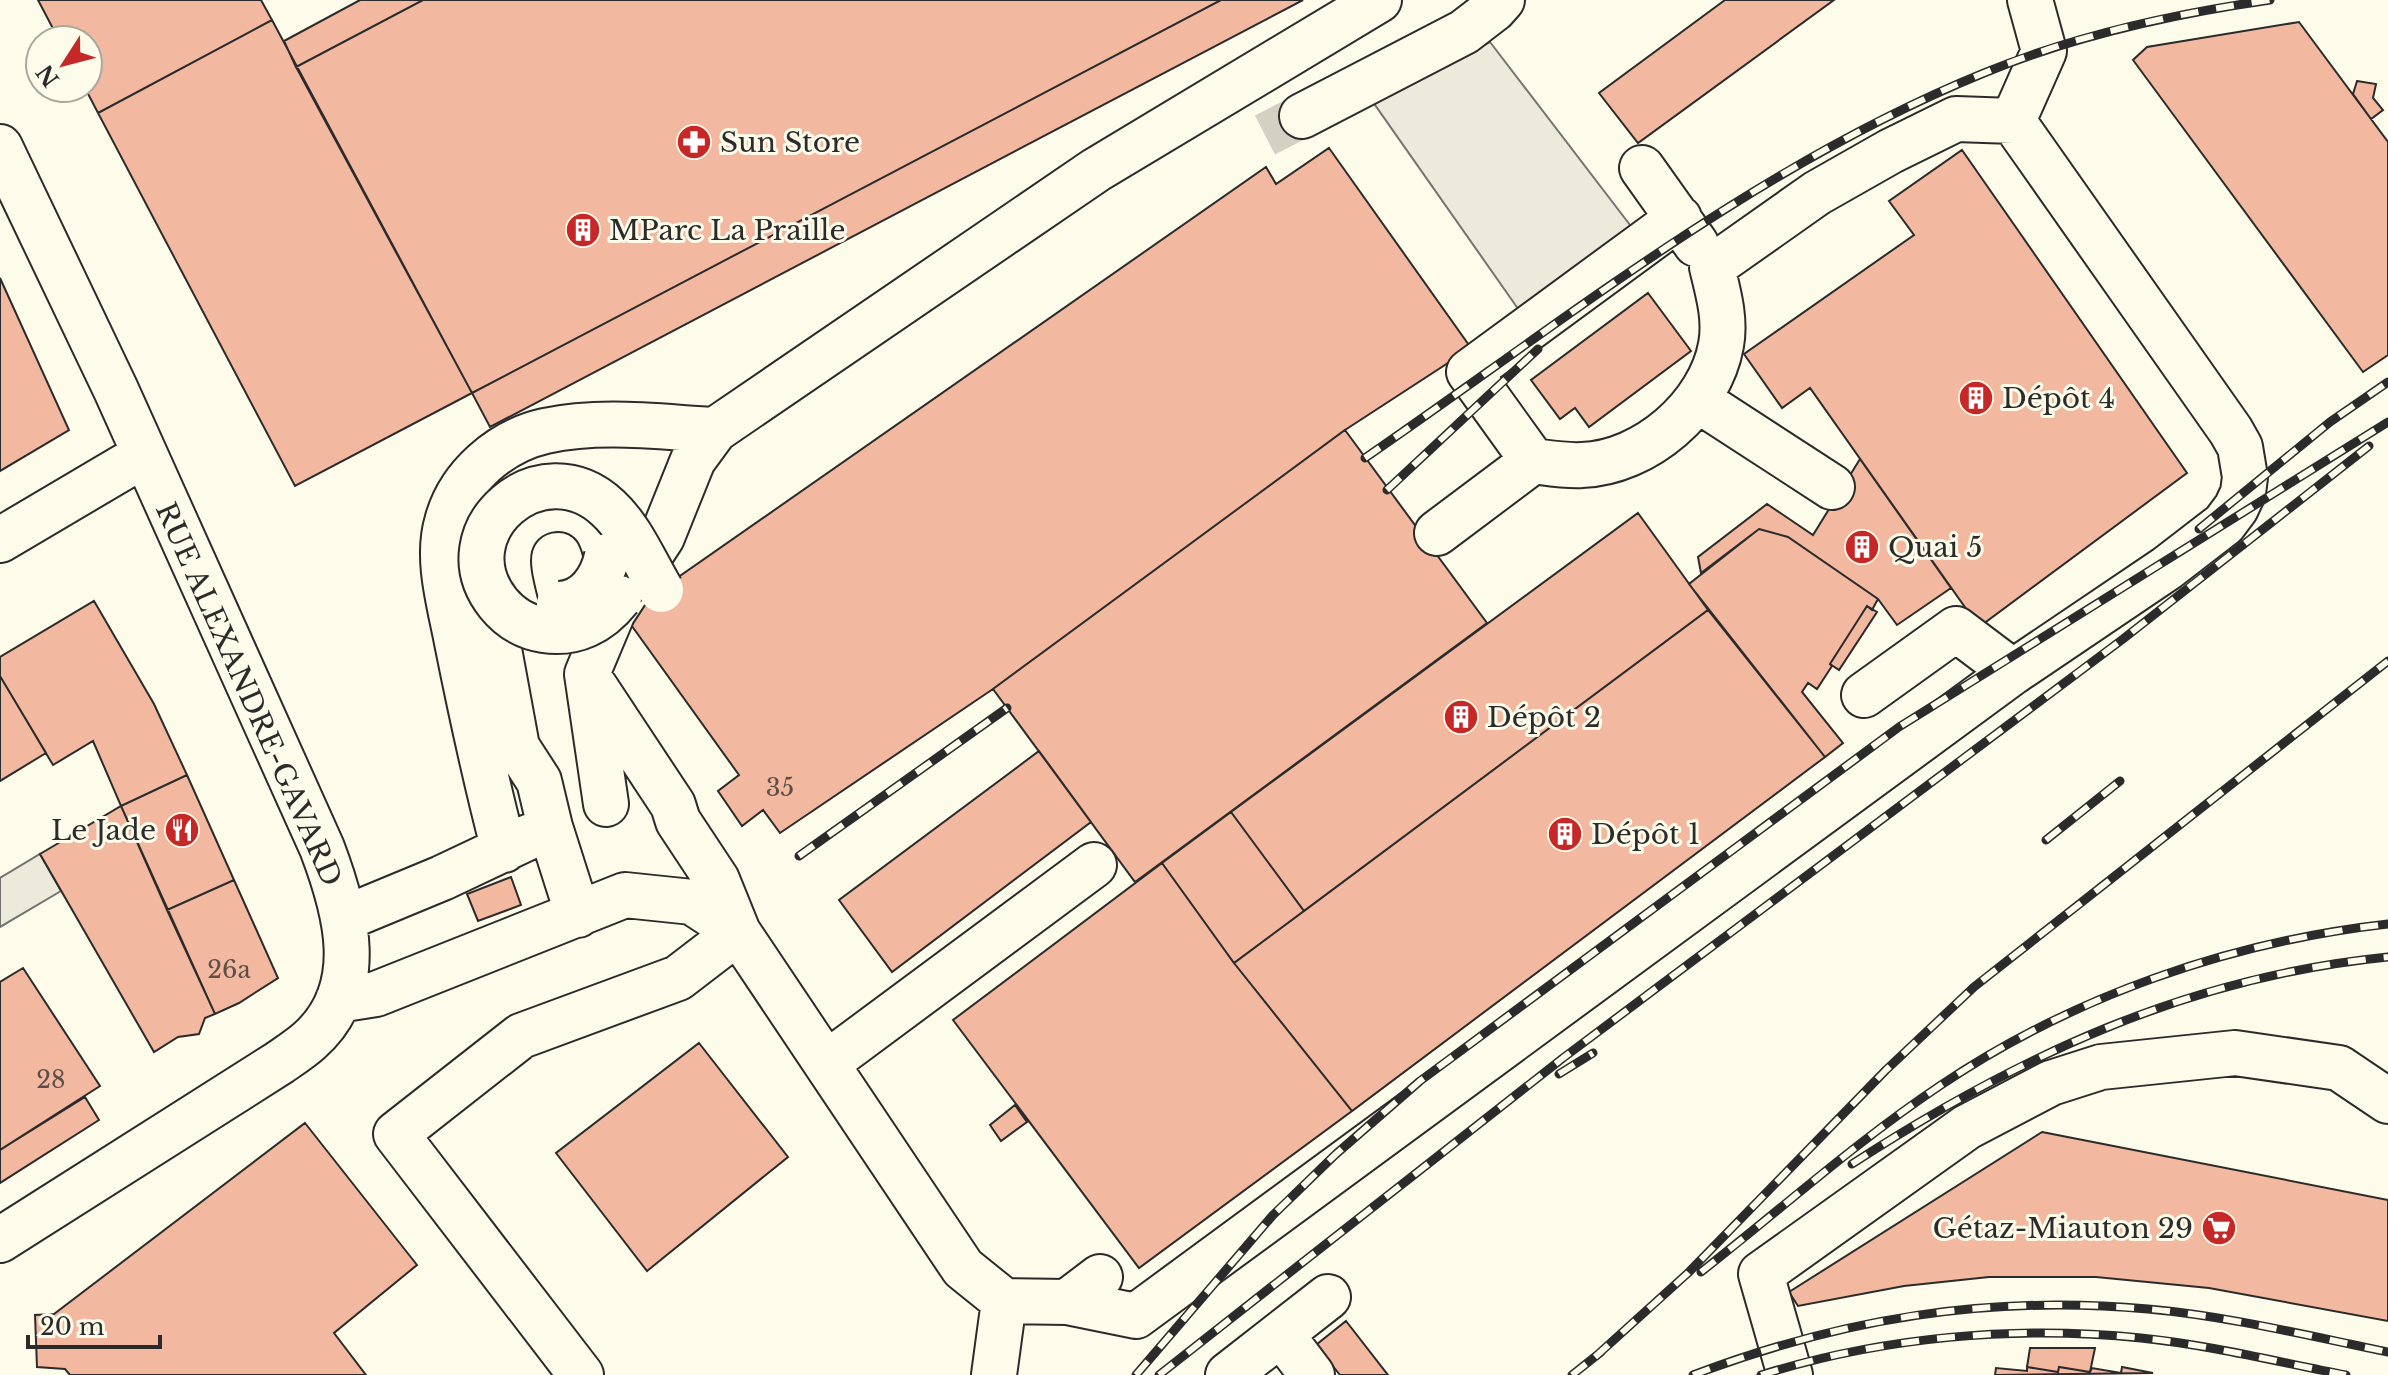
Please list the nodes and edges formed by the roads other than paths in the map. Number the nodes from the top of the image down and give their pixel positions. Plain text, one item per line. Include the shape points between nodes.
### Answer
1 (1379, 0) edge
2 (1502, 0) edge
3 (2030, 0) edge
4 (1302, 116) tunnel mouth
5 (2013, 121) junction
6 (0, 147) edge
7 (1642, 168) dead end
8 (1679, 218) junction
9 (1712, 267) junction
10 (1698, 400) junction
11 (715, 430) junction
12 (144, 455) junction
13 (1533, 461) junction
14 (1832, 487) dead end
15 (1437, 533) dead end
16 (0, 540) edge
17 (650, 598) dead end
18 (2013, 672) junction
19 (587, 674) junction
20 (1864, 695) dead end
21 (606, 804) junction
22 (678, 821) junction
23 (550, 827) junction
24 (504, 850) junction
25 (1094, 865) dead end
26 (578, 915) junction
27 (343, 919) junction
28 (738, 932) junction
29 (338, 1000) junction
30 (827, 1063) junction
31 (2388, 1101) edge
32 (0, 1240) edge
33 (1328, 1297) dead end
34 (1004, 1301) junction
35 (1281, 1334) junction
36 (581, 1375) edge
37 (994, 1375) edge
38 (1228, 1375) edge
39 (1312, 1375) edge
40 (1790, 1375) edge

1 - 11 street via 1096,170
2 - 4 street via 1464,32
3 - 5 street via 2044,51
5 - 9 street via 1956,119 1904,144 1817,193
5 - 18 street via 2231,431 2245,477 2243,493 2224,524
6 - 12 street, RUE ALEXANDRE-GAVARD
7 - 8 street
8 - 9 street
8 - 13 street via 1469,372
9 - 10 street via 1722,308 1722,344 1713,376
10 - 13 street via 1632,453 1582,466
10 - 14 street
11 - 19 street via 693,460 662,537 613,612
11 - 24 street via 585,424 542,432 491,455 456,500 443,549 449,600
12 - 16 street
12 - 27 street, RUE ALEXANDRE-GAVARD via 322,848
13 - 15 street
17 - 23 street, bridge via 647,567 633,544 626,532 619,520 607,507 577,489 535,487 497,514 486,535 484,546 482,557 486,582 494,597 518,622 567,631 599,619 627,580 632,555 629,543 627,532 611,501 597,489 565,477 519,484 490,514 482,551 483,563 485,575 487,588 488,600 546,749 539,781
18 - 20 street via 1956,629
18 - 34 street via 1136,1316 1084,1289
19 - 21 street
19 - 22 street via 673,805
21 - 22 street
21 - 23 street
22 - 28 street via 717,880
23 - 24 street
23 - 26 street
24 - 27 street
25 - 30 street
26 - 28 street via 625,895 692,902
26 - 29 street via 376,994
27 - 29 street, RUE ALEXANDRE-GAVARD via 349,956
28 - 30 street
28 - 36 street via 678,978 521,1036 396,1134
29 - 32 street, RUE ALEXANDRE-GAVARD via 310,1041
30 - 34 street via 963,1268
31 - 40 street via 2339,1068 2235,1053 2101,1067 2051,1083 1967,1127 1761,1274
33 - 35 street
34 - 37 street
35 - 38 street
35 - 39 street

